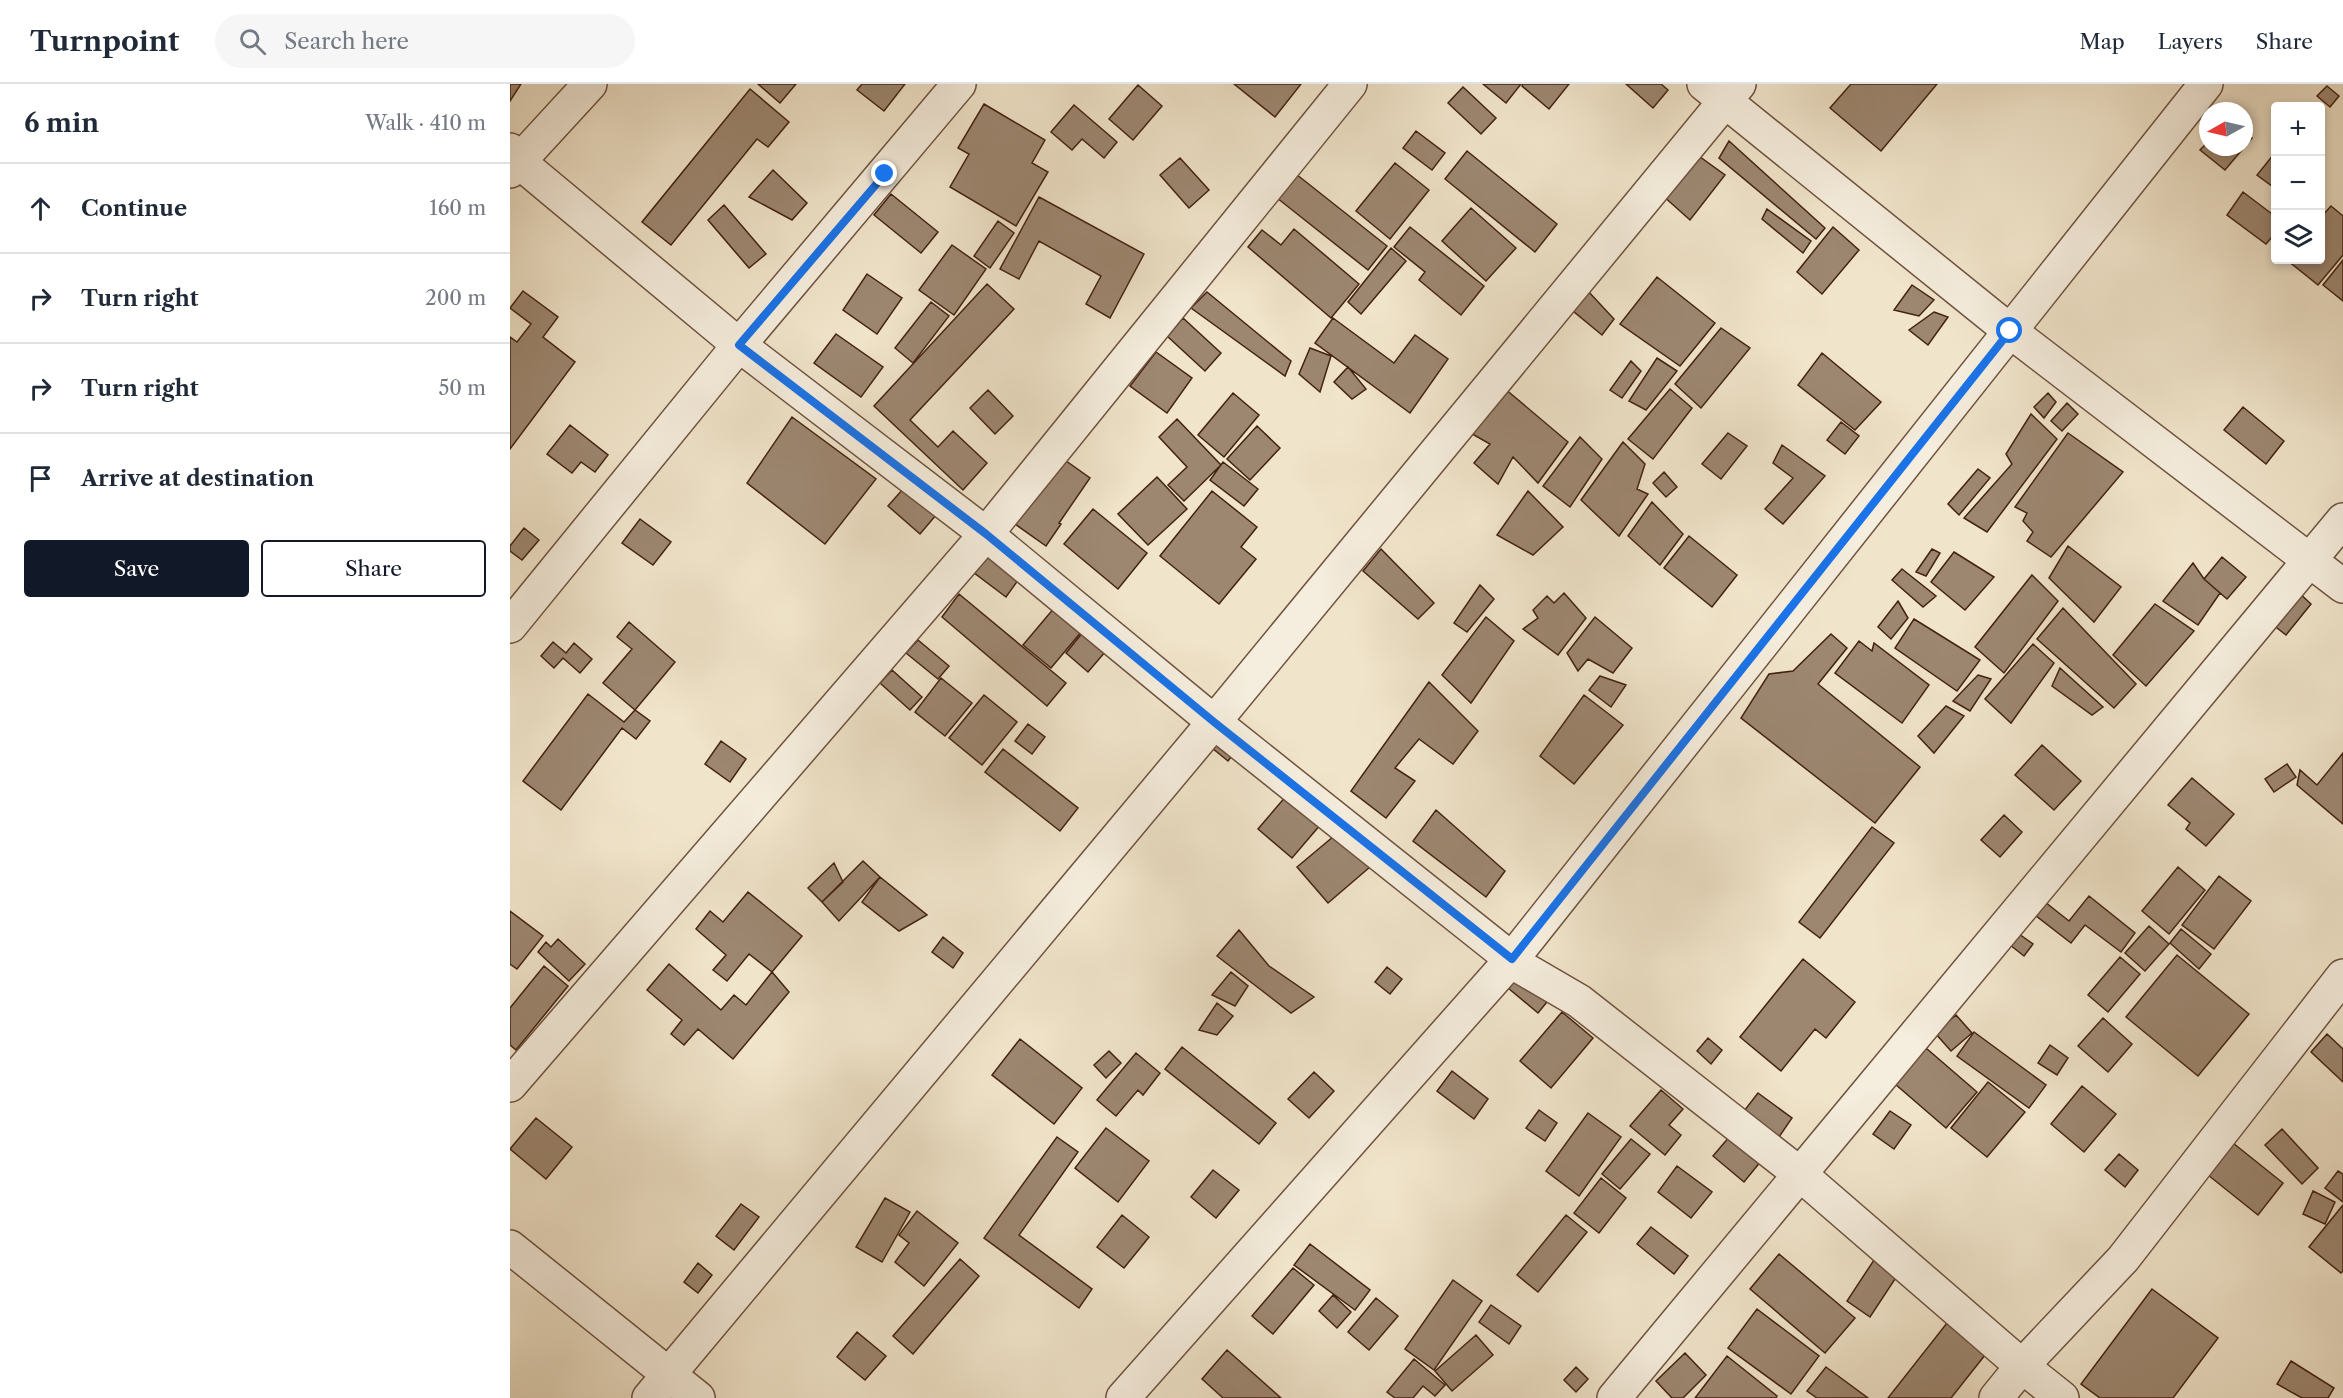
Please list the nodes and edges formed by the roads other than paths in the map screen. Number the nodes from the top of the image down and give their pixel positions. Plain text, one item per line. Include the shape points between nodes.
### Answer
1 (590, 84) edge
2 (959, 84) edge
3 (1350, 84) edge
4 (2206, 84) edge
5 (1722, 90) edge
6 (513, 161) edge
7 (2010, 331) junction
8 (739, 345) junction
9 (2343, 520) edge
10 (986, 534) junction
11 (2312, 561) junction
12 (2343, 586) edge
13 (510, 626) edge
14 (1214, 722) junction
15 (1512, 959) junction
16 (2343, 976) edge
17 (510, 1085) edge
18 (1801, 1176) junction
19 (510, 1247) edge
20 (2022, 1366) junction
21 (658, 1386) edge
22 (698, 1398) edge
23 (1123, 1398) edge
24 (1614, 1398) edge
25 (1996, 1398) edge
26 (2062, 1398) edge

1 - 6 street
2 - 8 street
3 - 10 street
4 - 7 street
5 - 7 street
5 - 14 street
6 - 8 street
7 - 11 street
7 - 15 street
8 - 10 street
8 - 13 street
9 - 11 street
10 - 14 street
10 - 17 street
11 - 12 street
11 - 18 street
14 - 15 street
14 - 21 street
15 - 18 street via 1579,1001
15 - 23 street
16 - 20 street via 2123,1259
18 - 20 street
18 - 24 street
19 - 21 street
20 - 25 street
20 - 26 street
21 - 22 street

